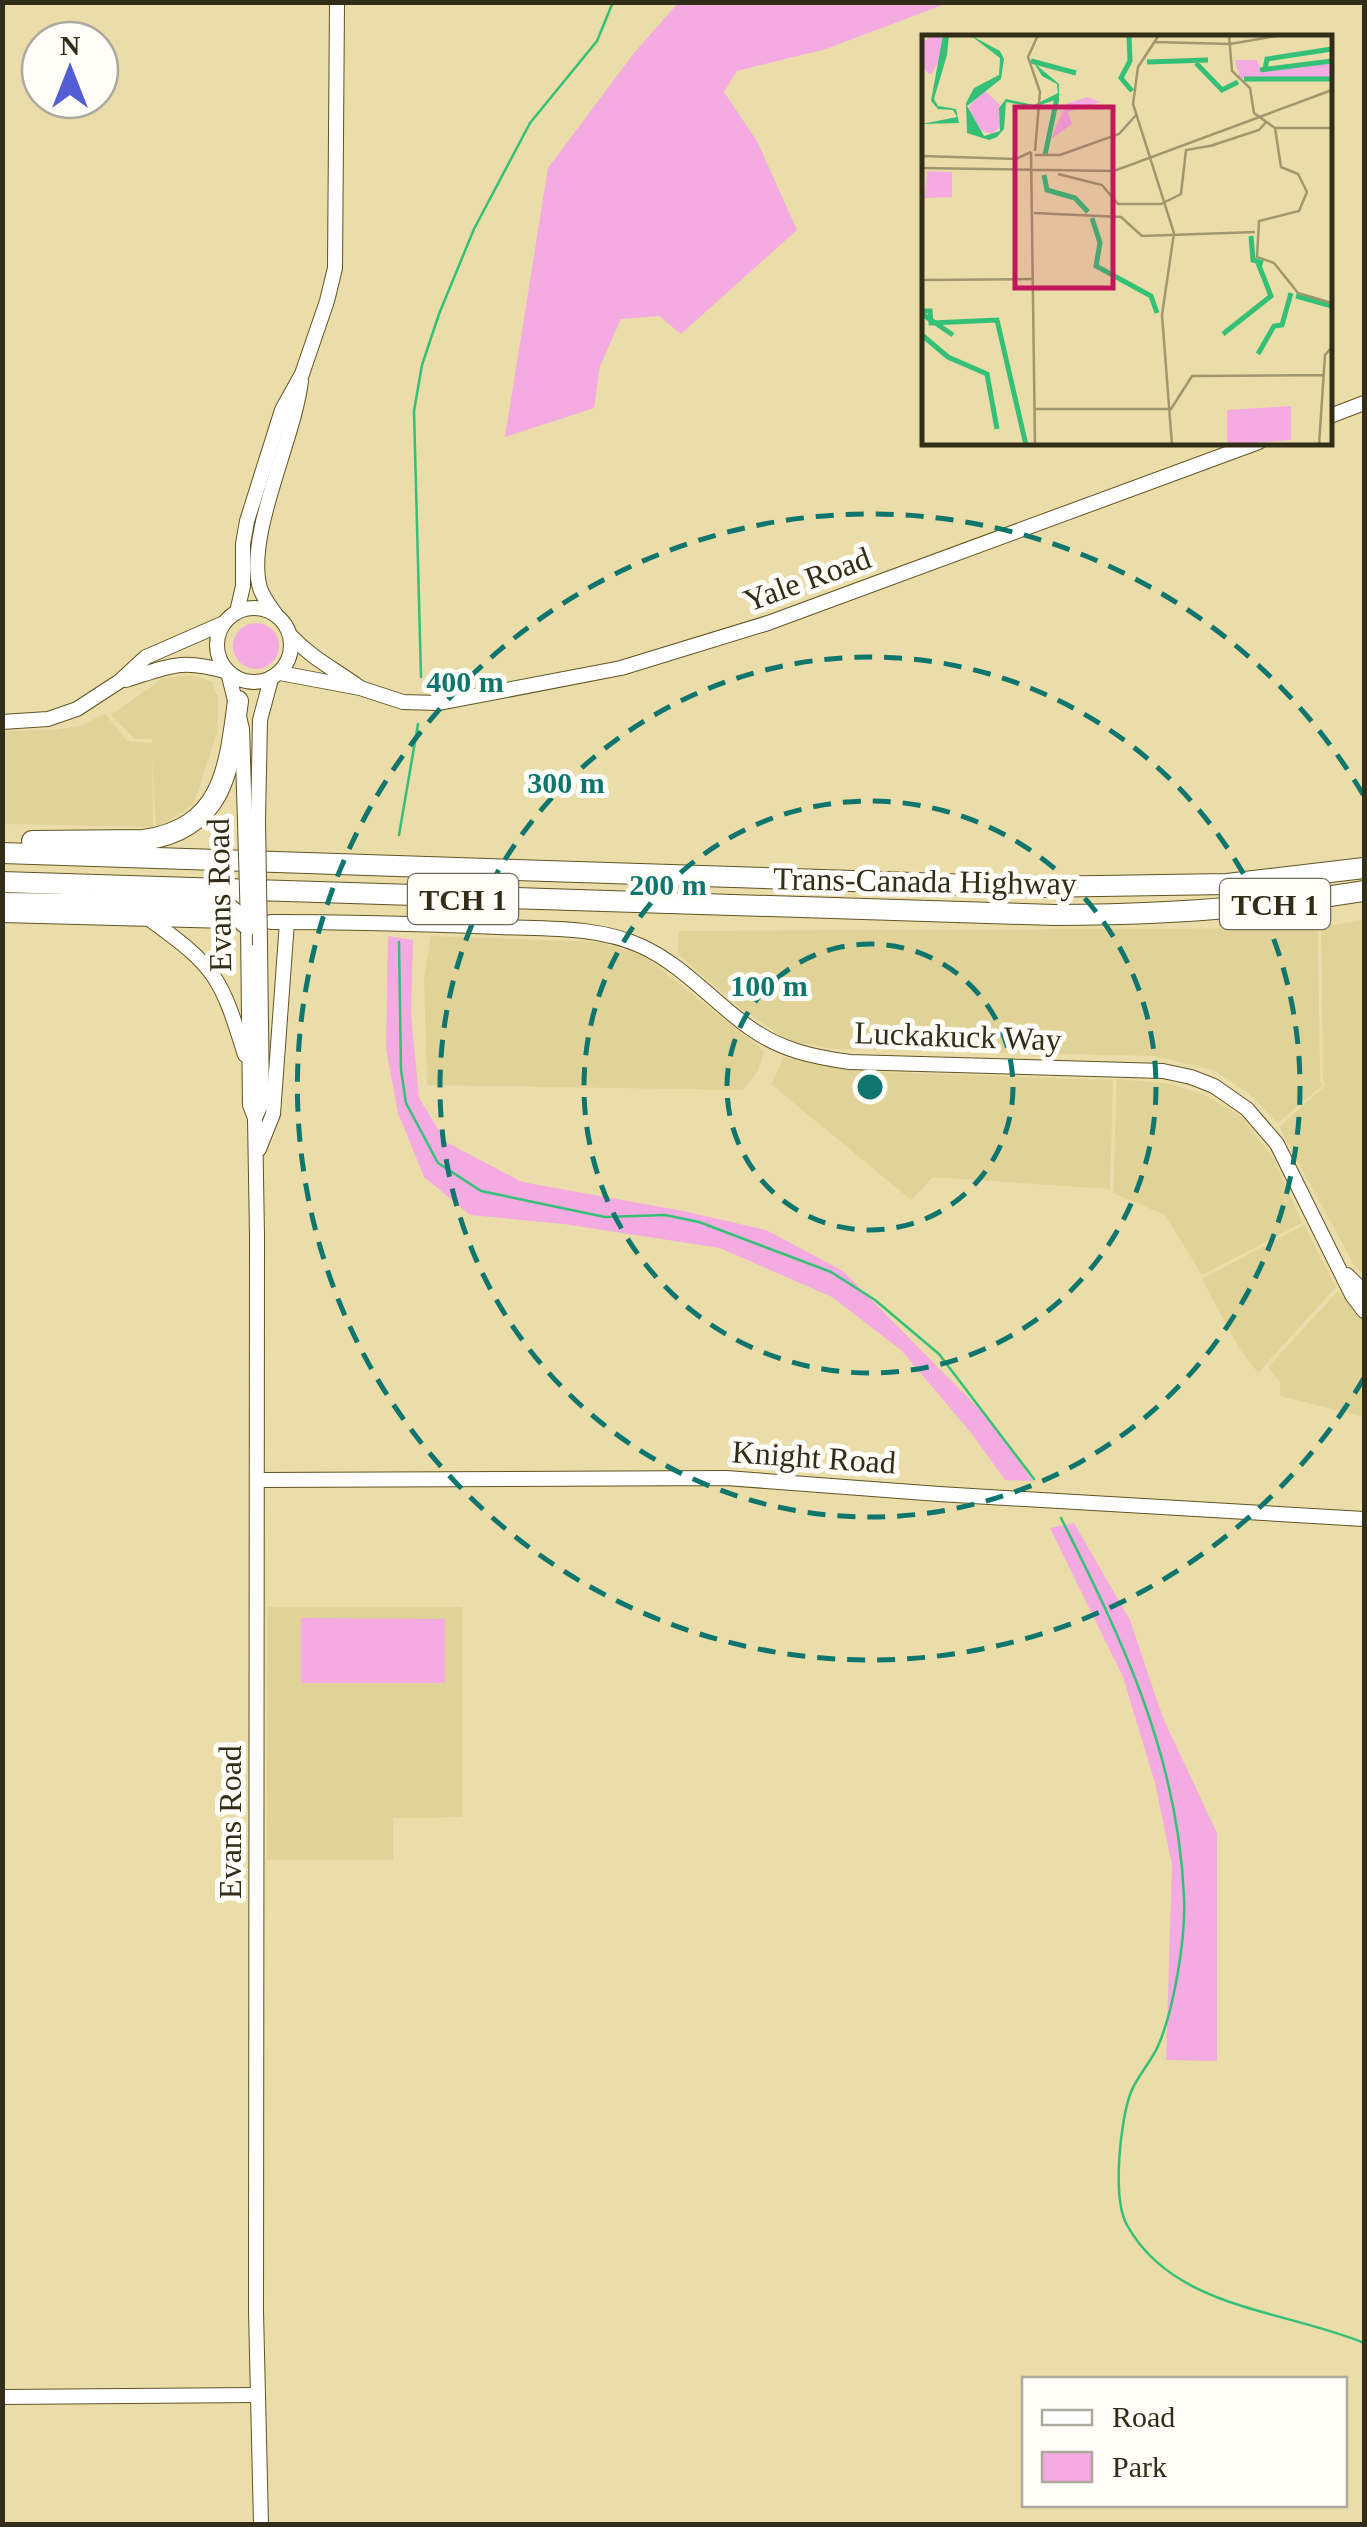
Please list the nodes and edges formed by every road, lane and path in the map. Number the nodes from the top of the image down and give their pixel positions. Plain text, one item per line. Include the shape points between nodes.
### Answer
1 (337, 2) edge
2 (302, 374) junction
3 (1364, 404) edge
4 (1332, 415) edge
5 (1250, 445) edge
6 (237, 612) junction
7 (276, 615) junction
8 (224, 622) junction
9 (291, 636) junction
10 (228, 672) junction
11 (276, 676) junction
12 (120, 682) junction
13 (360, 688) junction
14 (238, 702) junction
15 (2, 722) edge
16 (252, 821) junction
17 (2, 841) edge
18 (2, 853) edge
19 (1364, 856) edge
20 (1364, 868) edge
21 (2, 882) edge
22 (1227, 884) junction
23 (1364, 891) edge
24 (1364, 901) edge
25 (2, 902) edge
26 (1184, 912) junction
27 (2, 915) edge
28 (149, 919) junction
29 (197, 920) junction
30 (253, 922) junction
31 (193, 950) junction
32 (250, 1070) junction
33 (255, 1118) junction
34 (256, 1159) junction
35 (1340, 1267) junction
36 (1364, 1291) edge
37 (1364, 1311) edge
38 (258, 1480) junction
39 (1364, 1518) edge
40 (257, 2395) junction
41 (2, 2397) edge
42 (261, 2524) edge

1 - 2 street via 335,268
2 - 6 street via 282,410 247,521
2 - 7 street via 298,414 258,545 260,587
3 - 4 street
5 - 13 street, Yale Road via 768,624 621,668 439,703 403,702
6 - 7 street via 257,608
6 - 8 street
7 - 9 street
8 - 10 street via 218,653
8 - 12 street via 146,658
9 - 11 street via 290,656
9 - 13 street, Yale Road via 313,659
10 - 11 street via 250,682
10 - 12 street via 181,663
10 - 14 street, Evans Road
11 - 13 street, Yale Road
11 - 16 street, Evans Road via 260,720
12 - 15 street via 48,719
14 - 16 street, Evans Road
14 - 17 highway via 223,783 186,828 144,840
16 - 30 street, Evans Road, bridge
18 - 22 highway, Trans-Canada Highway / TCH 1 via 1036,887
19 - 22 highway
20 - 22 highway, Trans-Canada Highway / TCH 1
21 - 26 highway, Trans-Canada Highway / TCH 1 via 792,909
23 - 26 highway, Trans-Canada Highway / TCH 1
24 - 26 highway
25 - 30 highway
27 - 28 street, Luckakuck Way
28 - 29 street, Luckakuck Way
28 - 31 street
29 - 30 street, Luckakuck Way
29 - 31 street
30 - 32 street, Evans Road
30 - 33 street, Evans Road via 262,1102
30 - 34 street via 273,1114
30 - 35 street, Luckakuck Way via 579,930 640,946 750,1028 809,1056 1191,1076 1262,1124
31 - 32 street via 231,1006
32 - 33 street, Evans Road
33 - 34 street, Evans Road
34 - 38 street, Evans Road
35 - 36 street, Luckakuck Way
35 - 37 street, Luckakuck Way
38 - 39 street, Knight Road via 726,1478
38 - 40 street, Evans Road
40 - 41 street
40 - 42 street, Evans Road

